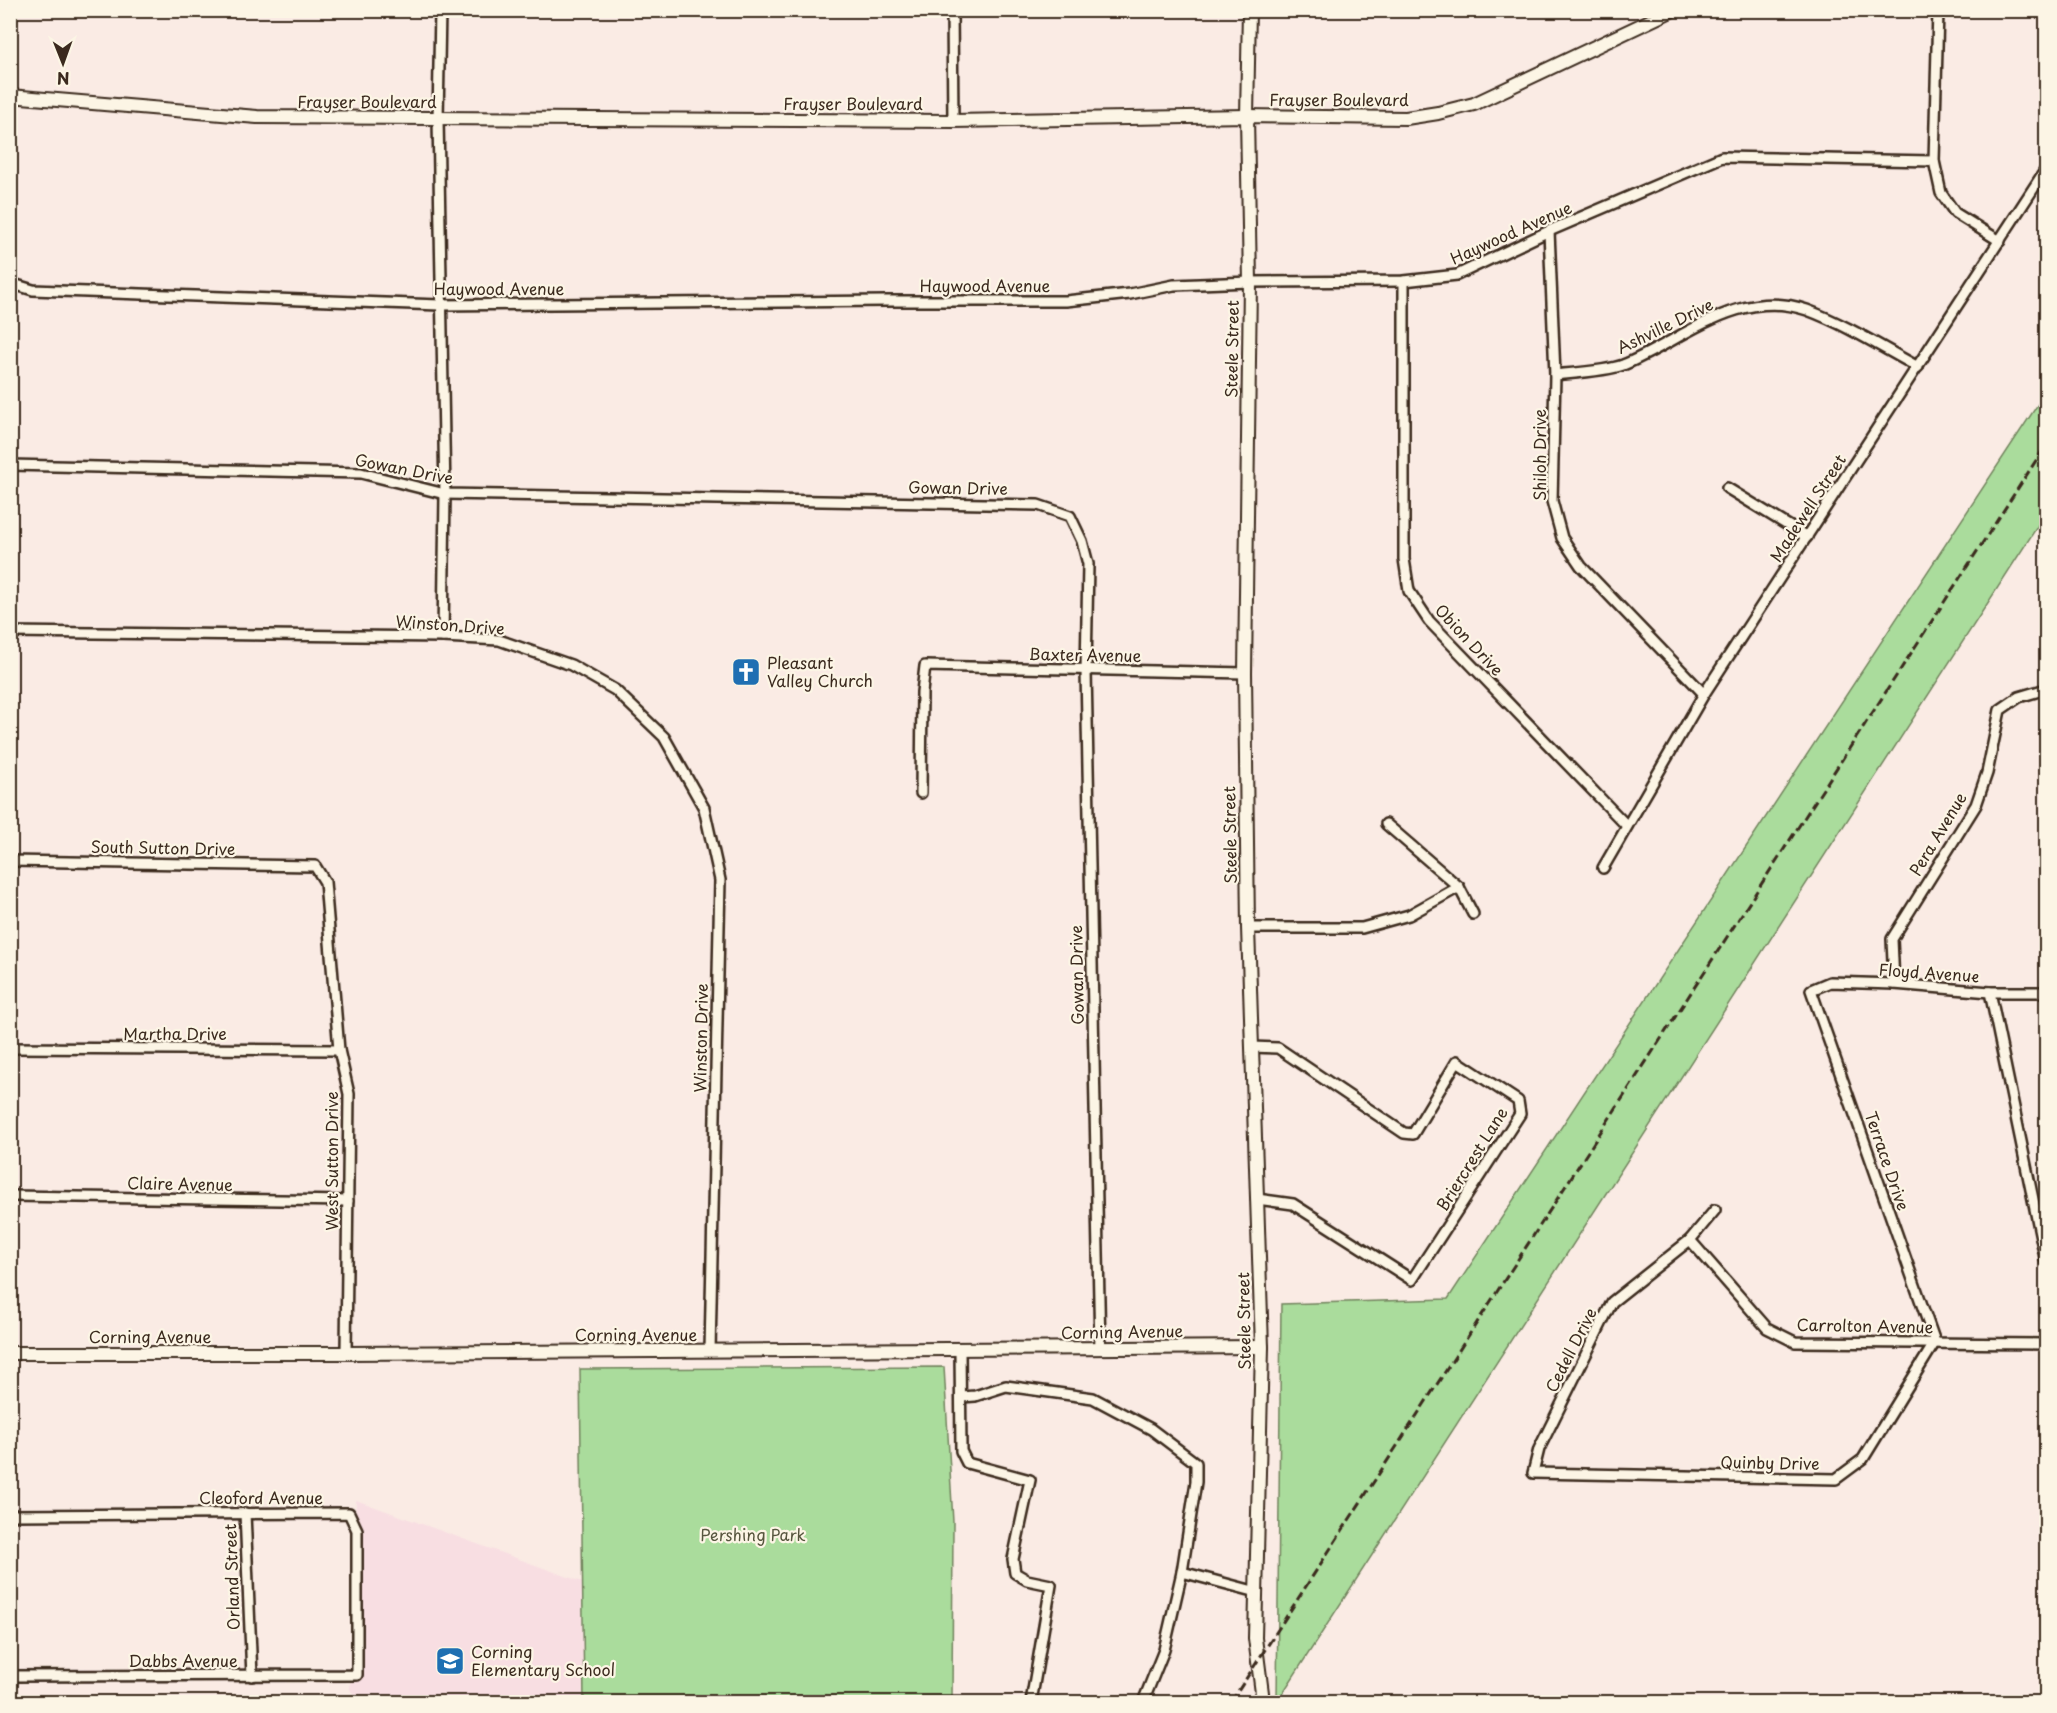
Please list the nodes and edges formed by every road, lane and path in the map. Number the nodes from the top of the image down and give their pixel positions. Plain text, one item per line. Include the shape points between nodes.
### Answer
1 (440, 10) edge
2 (952, 10) edge
3 (1249, 10) edge
4 (1673, 10) edge
5 (1938, 10) edge
6 (10, 96) edge
7 (1248, 116) junction
8 (438, 118) junction
9 (953, 121) junction
10 (1934, 161) junction
11 (2046, 169) edge
12 (1550, 231) junction
13 (2000, 242) junction
14 (1404, 281) junction
15 (1250, 282) junction
16 (10, 283) edge
17 (441, 305) junction
18 (1918, 367) junction
19 (1555, 375) junction
20 (10, 465) edge
21 (1727, 488) dead end
22 (445, 494) junction
23 (1807, 537) junction
24 (10, 632) edge
25 (443, 637) junction
26 (1086, 670) junction
27 (1245, 673) junction
28 (2046, 690) edge
29 (1704, 694) junction
30 (921, 793) dead end
31 (1386, 824) dead end
32 (1627, 826) junction
33 (10, 861) edge
34 (315, 866) joint
35 (1603, 868) dead end
36 (1459, 886) junction
37 (1473, 914) dead end
38 (1248, 928) junction
39 (1894, 984) junction
40 (1811, 990) joint
41 (2046, 992) edge
42 (1990, 993) junction
43 (1252, 1047) junction
44 (10, 1048) edge
45 (339, 1050) junction
46 (10, 1196) edge
47 (1257, 1200) junction
48 (348, 1201) junction
49 (1715, 1210) dead end
50 (1690, 1240) junction
51 (2046, 1262) edge
52 (1935, 1342) junction
53 (2046, 1344) edge
54 (1262, 1347) junction
55 (1100, 1349) junction
56 (960, 1350) junction
57 (710, 1351) junction
58 (10, 1353) edge
59 (346, 1353) junction
60 (962, 1396) junction
61 (1533, 1473) joint
62 (245, 1513) junction
63 (10, 1515) edge
64 (1182, 1572) junction
65 (1257, 1592) junction
66 (357, 1675) joint
67 (10, 1676) edge
68 (252, 1676) junction
69 (1031, 1702) edge
70 (1143, 1702) edge
71 (1258, 1702) edge

1 - 8 street
2 - 9 street
3 - 7 street, Steele Street
4 - 7 street, Frayser Boulevard via 1474,104 1438,113 1406,118
5 - 10 street
6 - 8 street, Frayser Boulevard via 257,117
7 - 9 street, Frayser Boulevard
7 - 15 street, Steele Street
8 - 9 street, Frayser Boulevard
8 - 17 street
10 - 12 street, Haywood Avenue via 1722,157
10 - 13 street via 1941,193 1955,213
11 - 13 street, Madewell Street
12 - 14 street, Haywood Avenue via 1457,275
12 - 19 street, Shiloh Drive
13 - 18 street, Madewell Street
14 - 15 street, Haywood Avenue
14 - 32 street, Obion Drive via 1404,559 1409,591 1429,621
15 - 17 street, Haywood Avenue via 1174,285 1066,301
15 - 27 street, Steele Street
16 - 17 street, Haywood Avenue via 33,290
17 - 22 street
18 - 19 street, Ashville Drive via 1806,310 1767,304 1724,313 1622,366
18 - 23 street, Madewell Street
19 - 29 street, Shiloh Drive via 1552,501 1562,538 1581,566
20 - 22 street, Gowan Drive via 361,473
21 - 23 street
22 - 25 street
22 - 26 street, Gowan Drive via 1038,505 1070,516 1082,541 1088,564
23 - 29 street, Madewell Street
24 - 25 street, Winston Drive
25 - 57 street, Winston Drive via 499,640 571,665 615,690 664,738 704,808 720,880
26 - 27 street, Baxter Avenue
26 - 30 street, Baxter Avenue via 925,666
26 - 55 street, Gowan Drive
27 - 38 street, Steele Street
28 - 39 street, Pera Avenue via 2019,697 2000,710 1988,773 1976,805 1892,939
29 - 32 street, Madewell Street
31 - 36 street
32 - 35 street, Madewell Street
33 - 34 street, South Sutton Drive
34 - 45 street, West Sutton Drive via 325,882
36 - 37 street
36 - 38 street via 1409,915 1362,928
38 - 43 street, Steele Street
39 - 40 street, Floyd Avenue via 1830,982
39 - 42 street, Floyd Avenue
40 - 52 street, Terrace Drive
41 - 42 street, Floyd Avenue
42 - 51 street
43 - 47 street, Steele Street
43 - 47 street, Briercrest Lane via 1278,1048 1404,1132 1413,1134 1457,1061 1518,1101 1520,1114 1412,1280 1293,1204
44 - 45 street, Martha Drive
45 - 48 street, West Sutton Drive via 349,1094
46 - 48 street, Claire Avenue
47 - 54 street, Steele Street
48 - 59 street, West Sutton Drive
49 - 50 street, Cedell Drive
50 - 52 street, Carrolton Avenue via 1767,1328 1795,1342
50 - 61 street, Cedell Drive via 1612,1302 1539,1449
52 - 53 street, Carrolton Avenue
52 - 61 street, Quinby Drive via 1863,1459 1836,1479
54 - 55 street, Corning Avenue
54 - 65 street, Steele Street
55 - 56 street, Corning Avenue
56 - 57 street, Corning Avenue
56 - 60 street
57 - 59 street, Corning Avenue
58 - 59 street, Corning Avenue
60 - 64 street via 1006,1386 1093,1398 1151,1428 1196,1463
60 - 69 street via 961,1451 967,1463 1030,1480 1013,1559 1015,1573 1051,1585
62 - 63 street, Cleoford Avenue
62 - 66 street, Cleoford Avenue via 349,1513 357,1530
62 - 68 street, Orland Street
64 - 65 street
64 - 70 street via 1164,1650
65 - 71 street, Steele Street via 1255,1638 1262,1694
66 - 68 street, Dabbs Avenue
67 - 68 street, Dabbs Avenue

